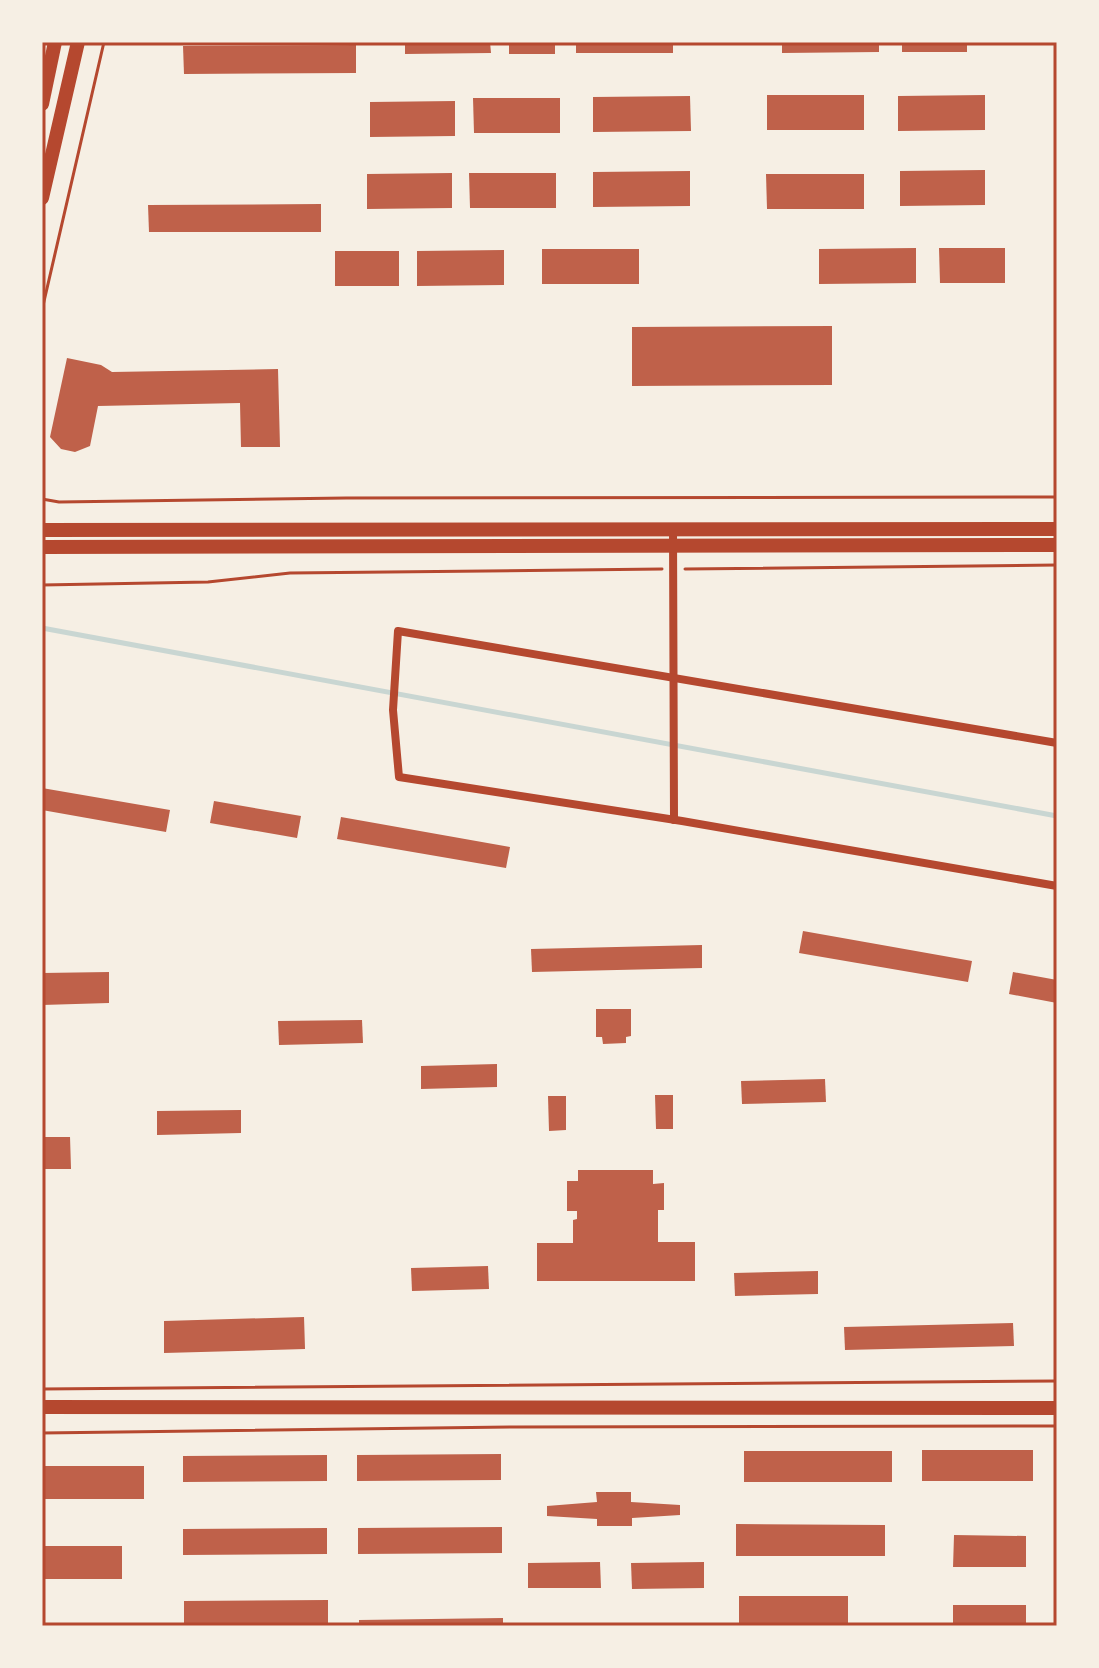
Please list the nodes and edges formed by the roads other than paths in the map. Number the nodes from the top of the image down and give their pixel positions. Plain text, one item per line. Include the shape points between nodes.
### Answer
1 (55, 42) edge
2 (78, 42) edge
3 (42, 104) edge
4 (42, 198) edge
5 (673, 529) junction
6 (1057, 529) edge
7 (42, 530) edge
8 (1057, 545) edge
9 (673, 546) junction
10 (42, 547) edge
11 (673, 677) junction
12 (1057, 743) edge
13 (674, 820) junction
14 (1057, 886) edge
15 (42, 1407) edge
16 (1057, 1408) edge

1 - 3 street
2 - 4 street
5 - 6 street
5 - 7 street
5 - 9 street
8 - 9 street
9 - 10 street
9 - 11 street
11 - 12 street
11 - 13 street
11 - 13 street via 398,631 393,710 399,777
13 - 14 street
15 - 16 street

